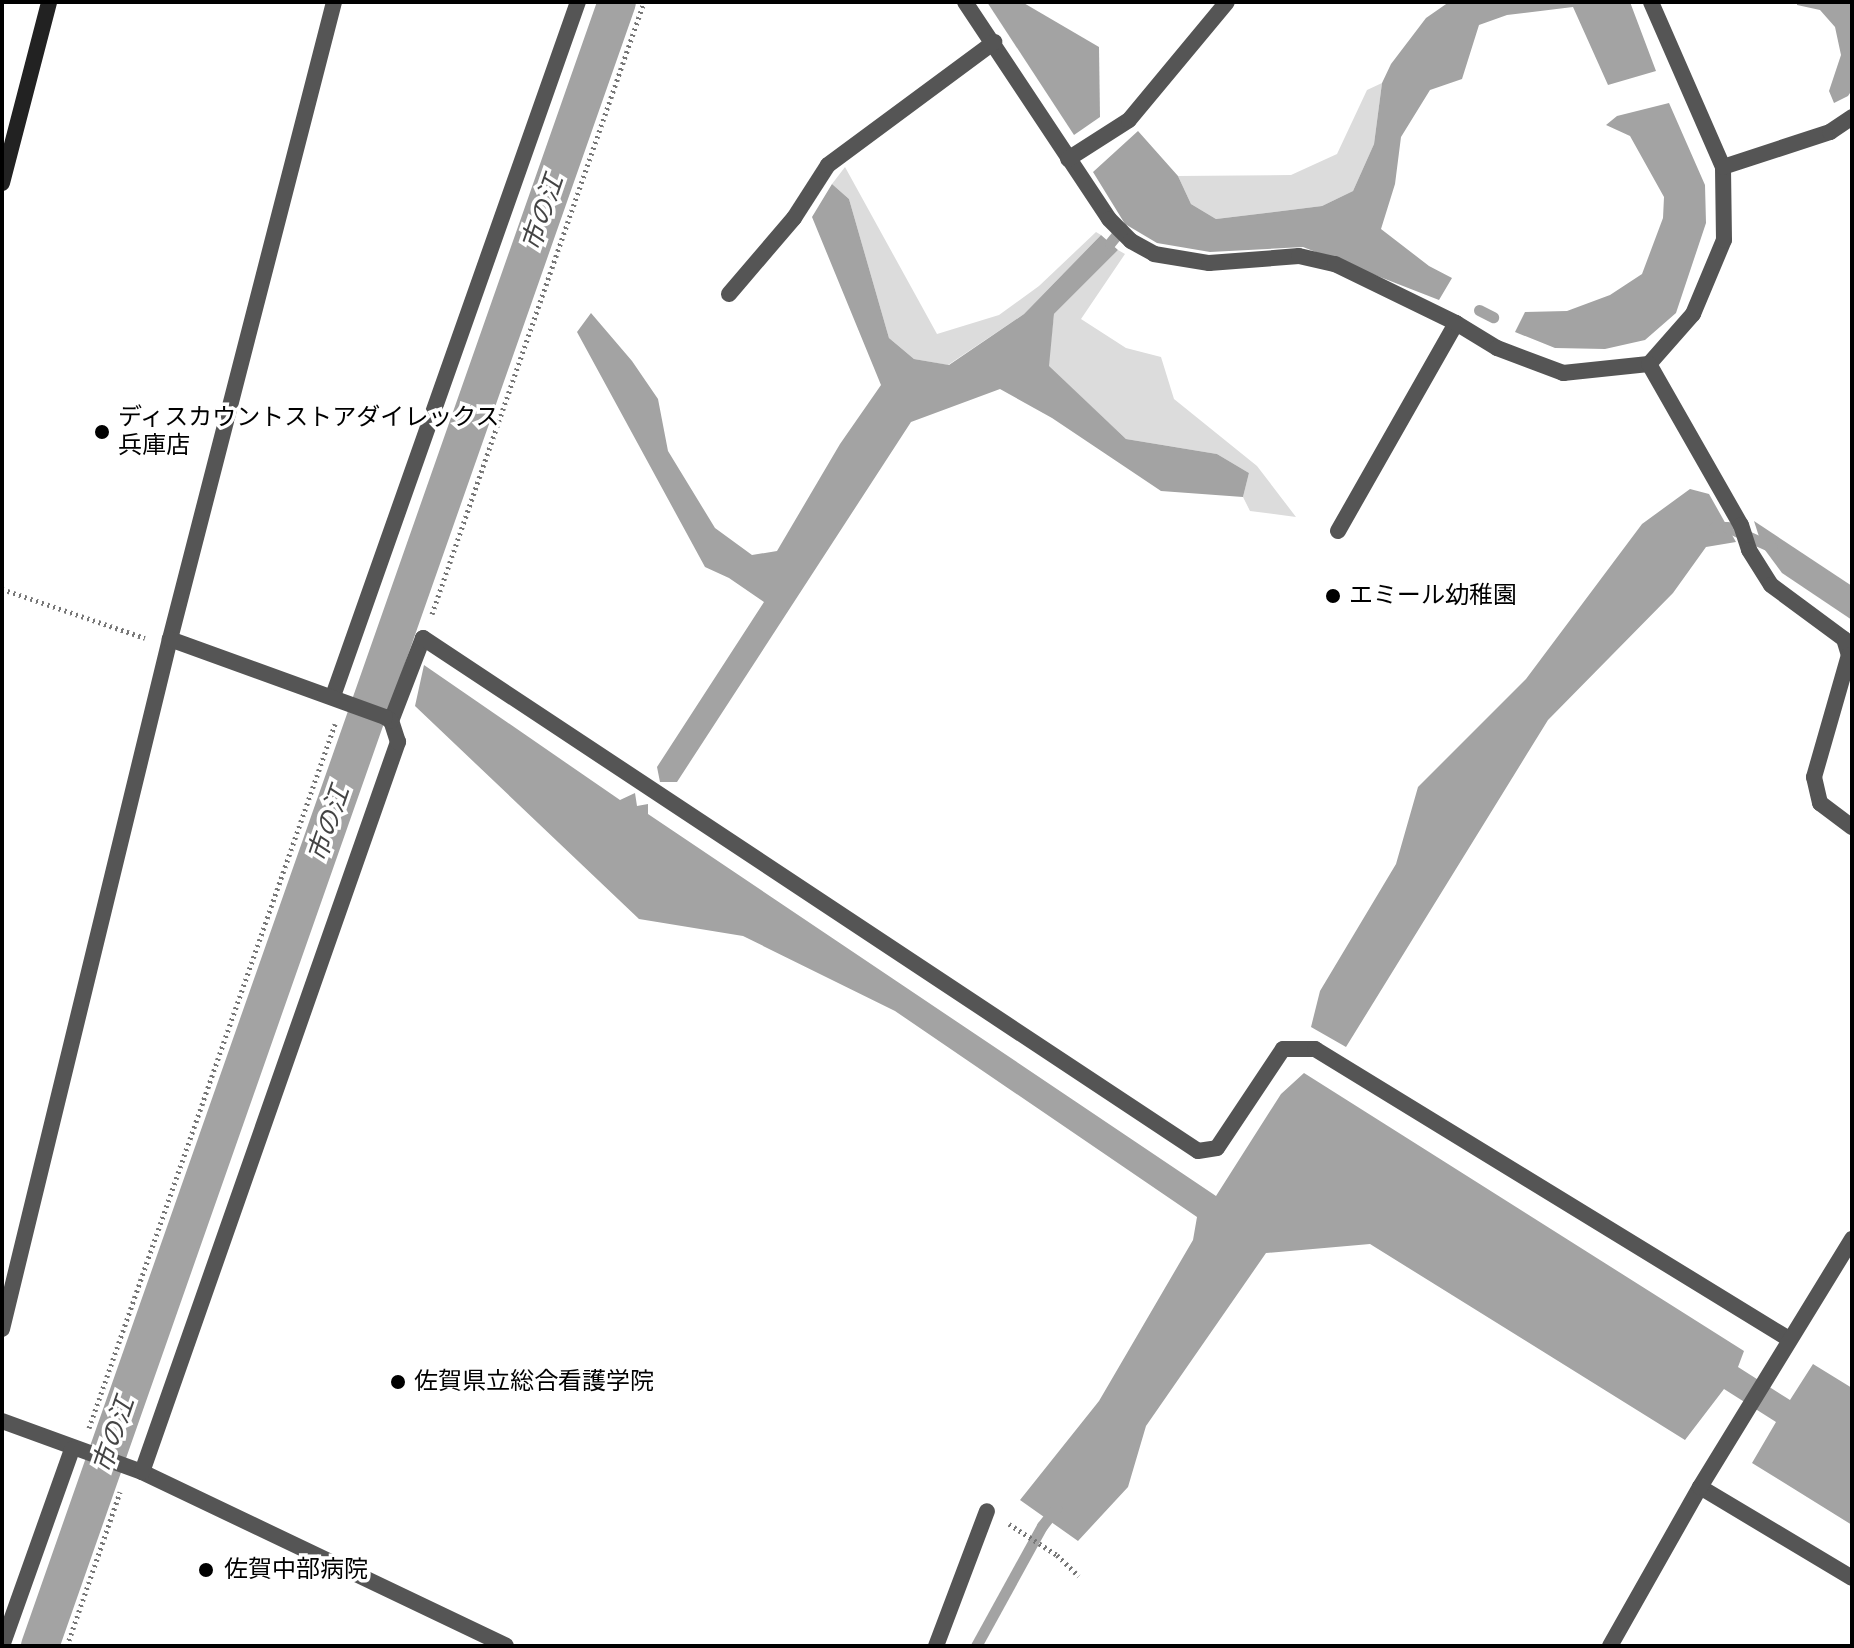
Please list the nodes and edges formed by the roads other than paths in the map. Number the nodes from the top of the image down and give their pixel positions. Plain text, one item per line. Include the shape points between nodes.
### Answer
1 (49, 2) edge
2 (334, 2) edge
3 (578, 2) edge
4 (965, 2) edge
5 (1227, 2) edge
6 (1651, 2) edge
7 (994, 42) junction
8 (1852, 117) edge
9 (1068, 159) junction
10 (1723, 167) junction
11 (2, 183) edge
12 (729, 294) dead end
13 (1456, 323) junction
14 (1649, 364) junction
15 (1338, 531) dead end
16 (170, 639) junction
17 (338, 698) junction
18 (388, 719) junction
19 (1852, 827) edge
20 (1852, 1239) edge
21 (2, 1329) edge
22 (1789, 1339) junction
23 (2, 1421) edge
24 (76, 1450) junction
25 (135, 1470) junction
26 (1700, 1487) junction
27 (987, 1511) dead end
28 (1852, 1578) edge
29 (2, 1646) edge
30 (506, 1646) edge
31 (936, 1646) edge
32 (1610, 1646) edge

1 - 11 main road
2 - 16 street
3 - 17 street
4 - 7 street
5 - 9 street via 1129,120
6 - 10 street
7 - 9 street
7 - 12 street via 828,165 794,218
8 - 10 street via 1830,132
9 - 13 street via 1109,219 1154,254 1209,263 1299,256 1335,264
10 - 14 street via 1724,240 1693,314
13 - 14 street via 1497,348 1563,373
13 - 15 street
14 - 19 street via 1771,585 1844,639 1849,655 1814,777 1820,803
16 - 17 street
16 - 21 street
17 - 18 street
18 - 22 street via 423,638 1198,1151 1217,1148 1283,1049 1315,1049
18 - 25 street via 398,742
20 - 22 street
22 - 26 street
23 - 24 street
24 - 25 street
24 - 29 street
25 - 30 street
26 - 28 street
26 - 32 street
27 - 31 street

